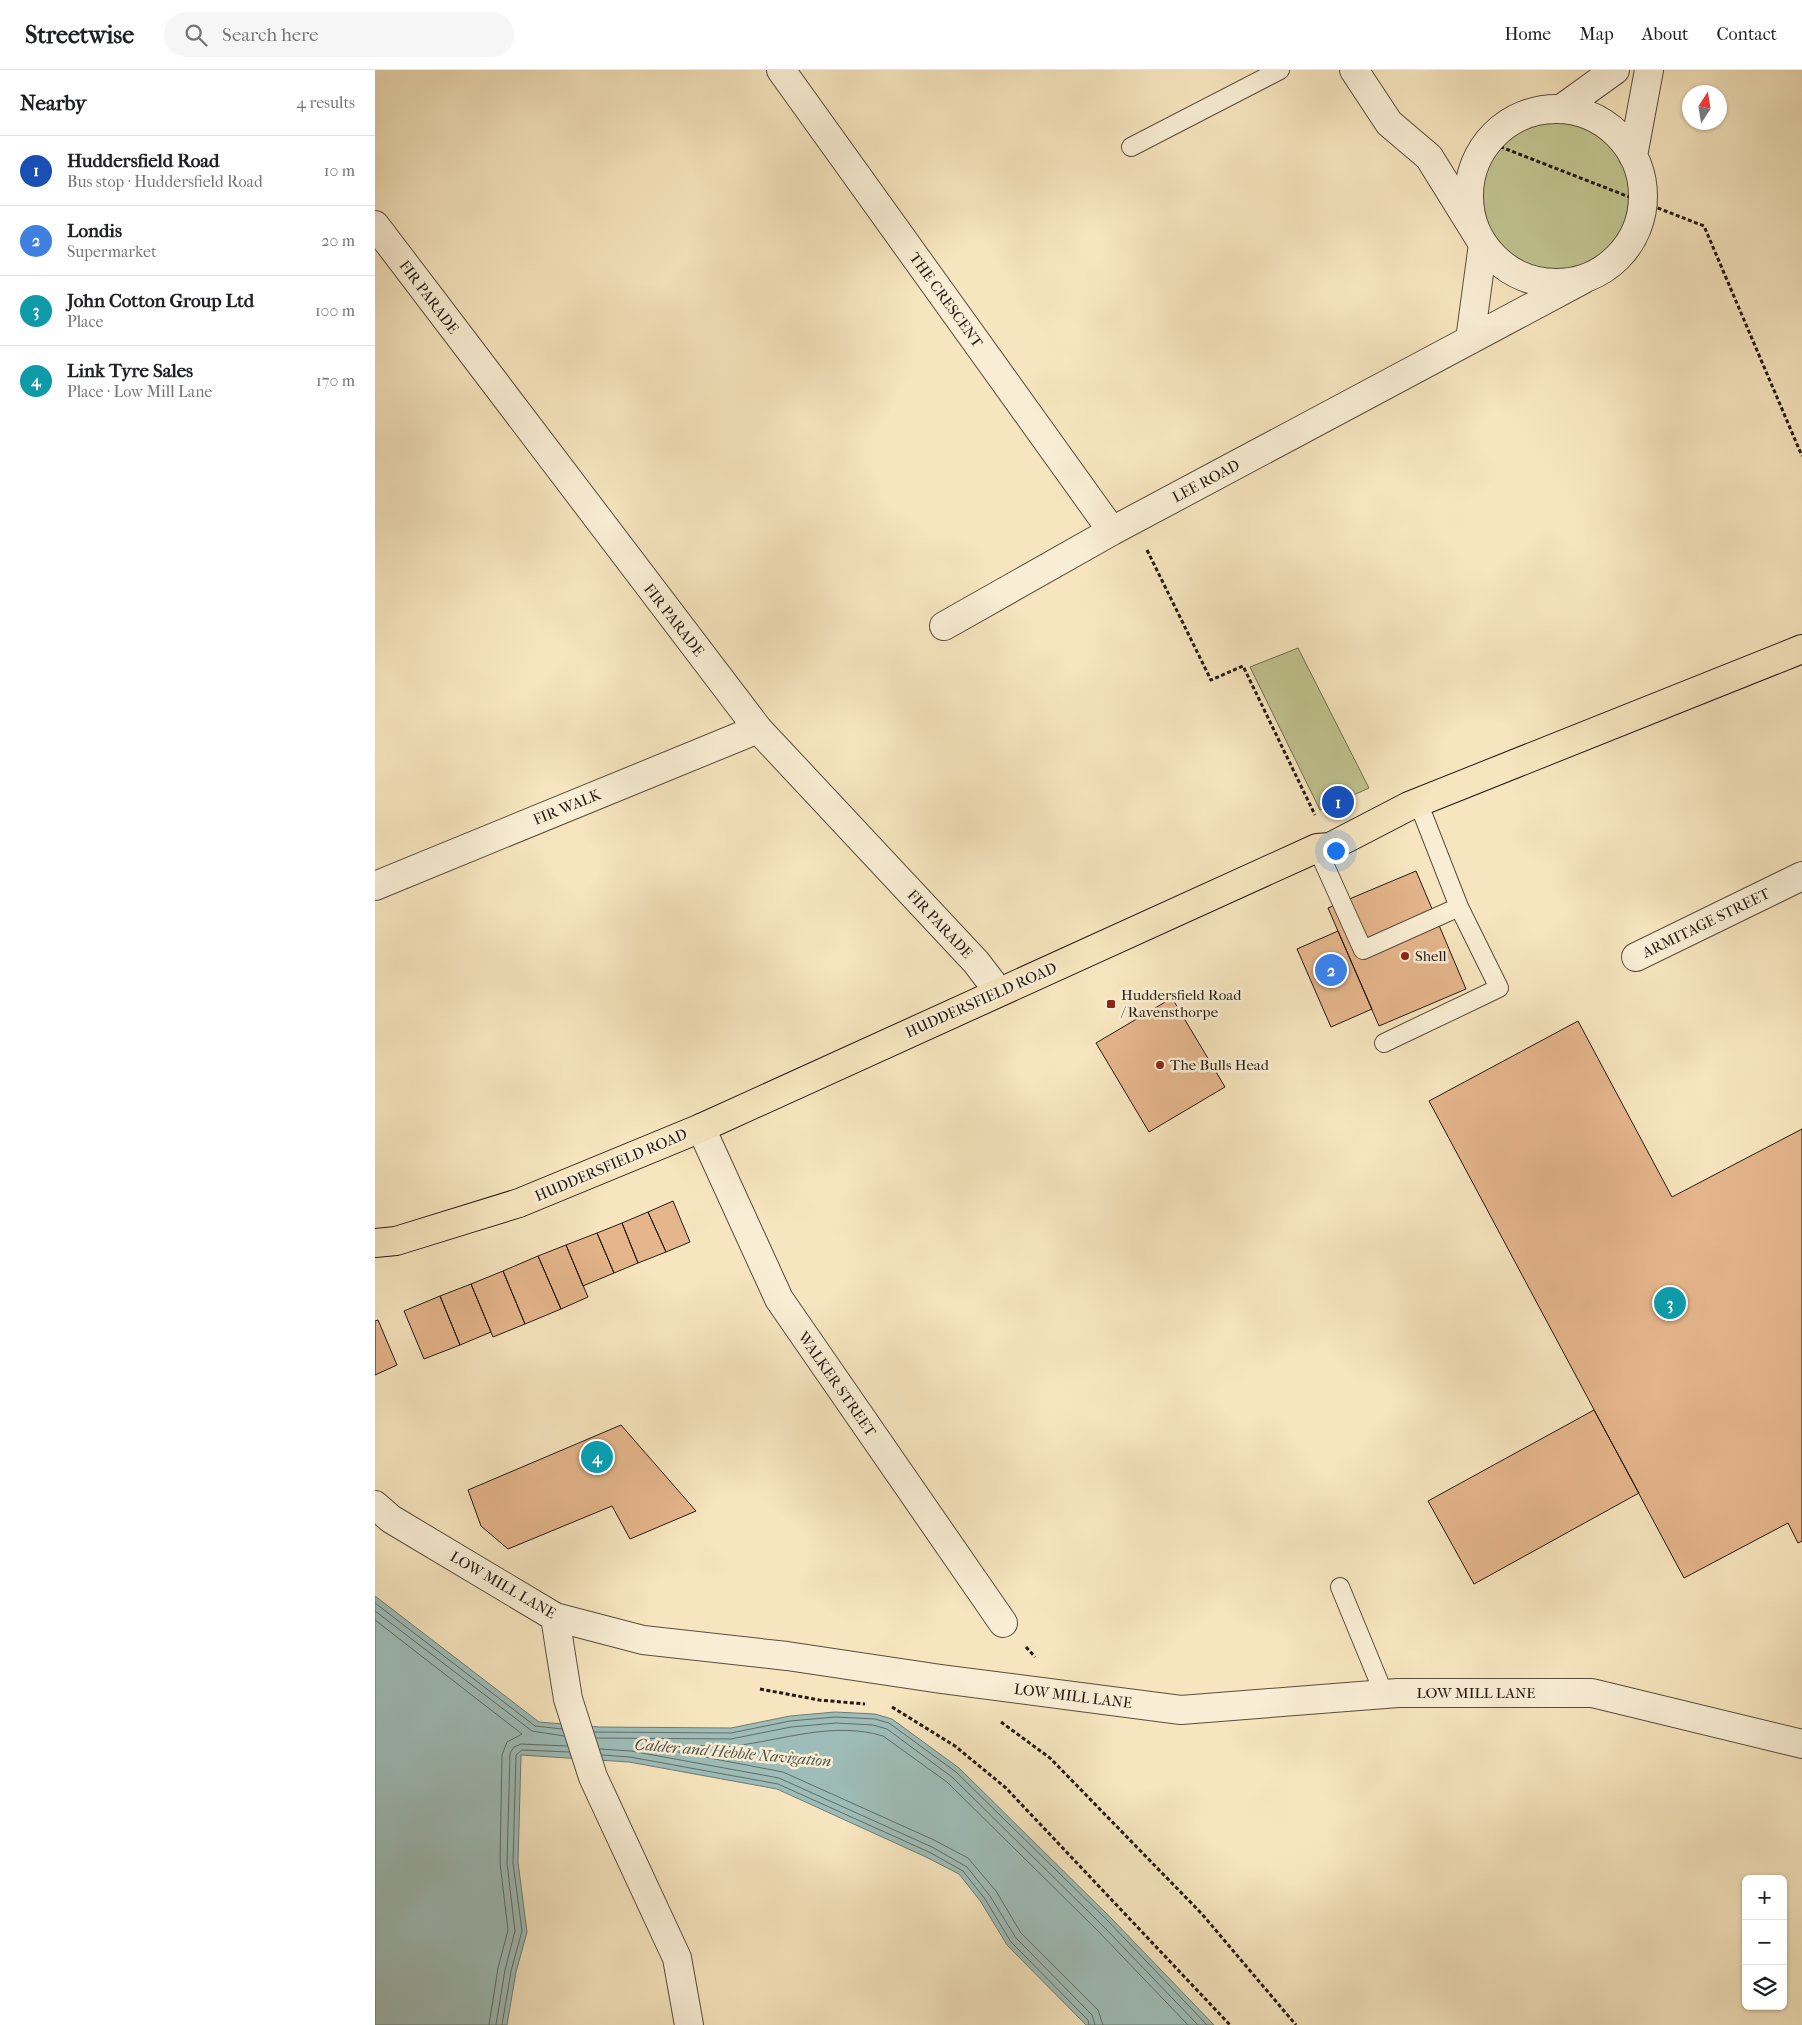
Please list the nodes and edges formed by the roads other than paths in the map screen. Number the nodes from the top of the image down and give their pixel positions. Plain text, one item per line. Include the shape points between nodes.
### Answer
1 (781, 70) edge
2 (1280, 70) edge
3 (1354, 70) edge
4 (1615, 70) edge
5 (1649, 70) edge
6 (1561, 109) junction
7 (1131, 148) dead end
8 (1633, 156) junction
9 (1429, 157) junction
10 (1474, 166) junction
11 (375, 225) edge
12 (1483, 244) junction
13 (1584, 279) junction
14 (1470, 340) junction
15 (1122, 525) junction
16 (945, 626) dead end
17 (1802, 649) edge
18 (758, 729) junction
19 (1418, 802) junction
20 (1324, 848) junction
21 (1802, 876) edge
22 (375, 886) edge
23 (1459, 907) junction
24 (1636, 957) dead end
25 (999, 992) junction
26 (1384, 1043) dead end
27 (701, 1128) junction
28 (375, 1243) edge
29 (375, 1505) edge
30 (1340, 1587) dead end
31 (555, 1617) junction
32 (1003, 1623) dead end
33 (1384, 1694) junction
34 (1802, 1744) edge
35 (689, 2025) edge

1 - 15 street, THE CRESCENT
2 - 7 lane
3 - 9 street via 1389,123
4 - 6 street, LEE ROAD
5 - 8 street, LEE ROAD
6 - 8 street, LEE ROAD via 1590,116 1609,128
6 - 10 street, LEE ROAD via 1533,112 1508,123 1487,142
8 - 13 street, LEE ROAD via 1643,185 1643,203 1630,242 1610,265
9 - 10 street
9 - 12 street
10 - 12 street, LEE ROAD via 1468,192 1471,220
11 - 18 street, FIR PARADE
12 - 13 street, LEE ROAD via 1501,264 1525,278 1555,284
12 - 14 street
13 - 14 street, LEE ROAD
14 - 15 street, LEE ROAD
15 - 16 street, LEE ROAD
17 - 19 highway, HUDDERSFIELD ROAD
18 - 22 street, FIR WALK
18 - 25 street, FIR PARADE via 969,955
19 - 20 highway, HUDDERSFIELD ROAD
19 - 23 lane
20 - 23 lane via 1363,950
20 - 25 highway, HUDDERSFIELD ROAD
21 - 24 street, ARMITAGE STREET
23 - 26 lane via 1499,988
25 - 27 highway, HUDDERSFIELD ROAD
27 - 28 highway, HUDDERSFIELD ROAD via 519,1203 396,1241
27 - 32 street, WALKER STREET via 779,1299
29 - 31 street, LOW MILL LANE via 391,1519
30 - 33 lane
31 - 33 street, LOW MILL LANE via 643,1640 787,1656 1181,1710
31 - 35 street via 568,1699 593,1777 677,1958
33 - 34 street, LOW MILL LANE via 1591,1693

